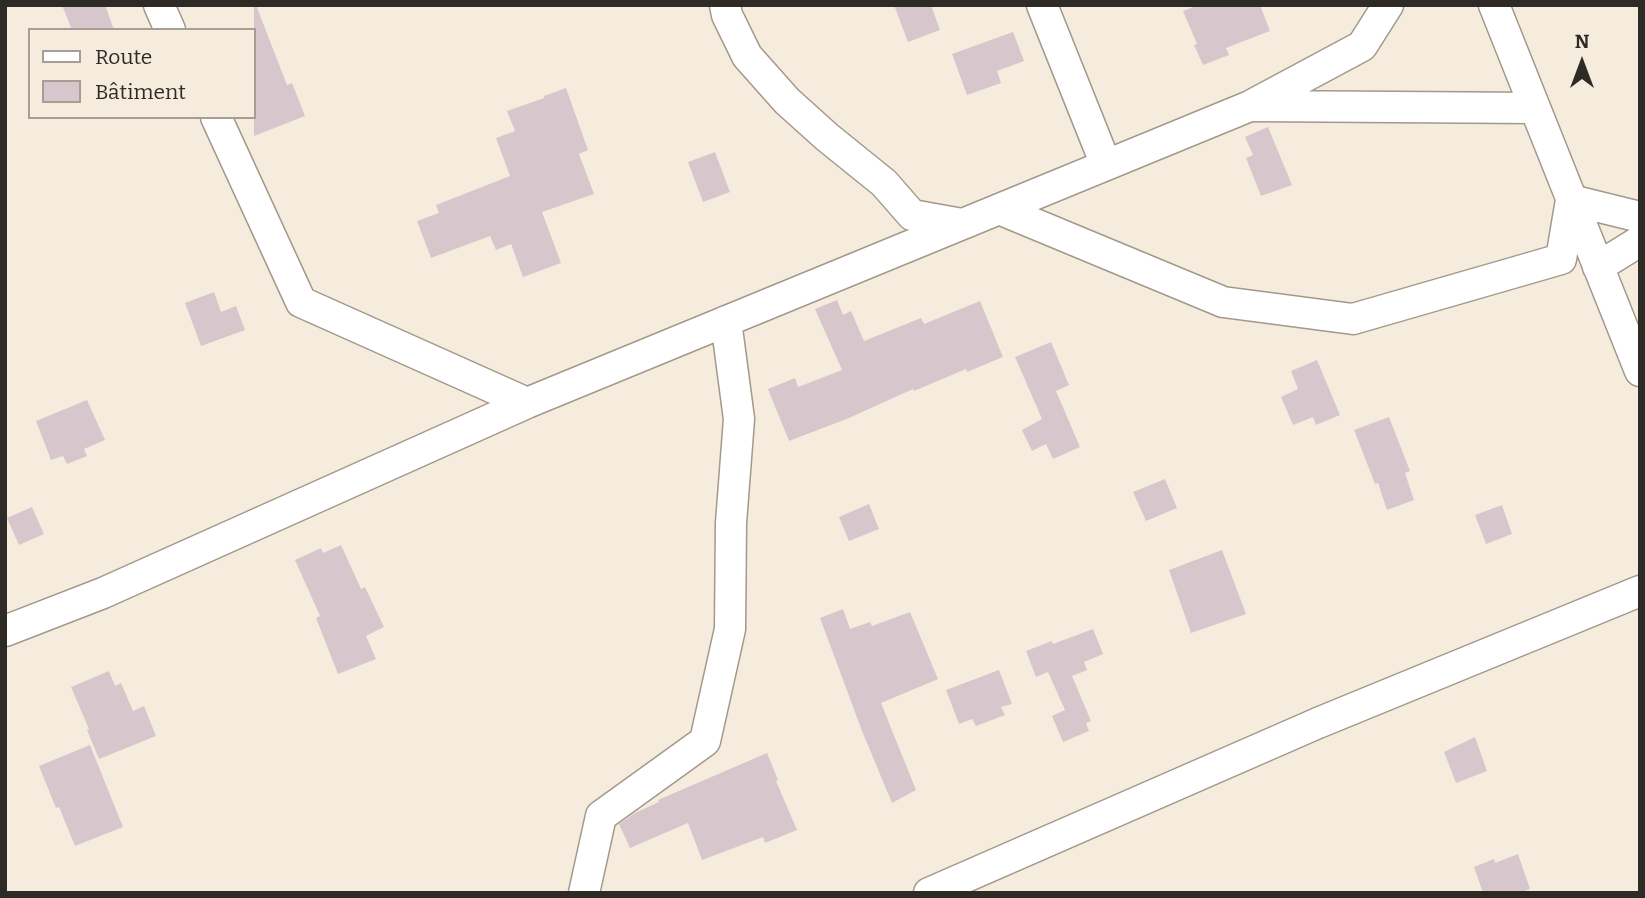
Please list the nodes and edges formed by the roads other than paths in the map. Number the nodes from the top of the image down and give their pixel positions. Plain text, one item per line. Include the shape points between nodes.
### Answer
1 (159, 5) edge
2 (725, 5) edge
3 (1042, 5) edge
4 (1388, 5) edge
5 (1494, 5) edge
6 (169, 28) edge
7 (1250, 106) junction
8 (1535, 108) junction
9 (217, 119) edge
10 (1106, 165) junction
11 (1571, 200) junction
12 (999, 209) junction
13 (1640, 217) edge
14 (962, 224) junction
15 (1640, 242) edge
16 (1561, 259) junction
17 (1598, 267) junction
18 (1617, 315) junction
19 (726, 321) junction
20 (1640, 371) edge
21 (527, 402) junction
22 (1640, 591) edge
23 (5, 631) edge
24 (584, 893) edge
25 (929, 893) edge

1 - 6 street
2 - 14 street via 747,56 787,102 884,183 912,215
3 - 10 street
4 - 7 street via 1362,46
5 - 8 street
7 - 8 street
7 - 10 street
8 - 11 street
9 - 21 street via 301,302
10 - 12 street
11 - 13 street
11 - 16 street
11 - 17 street
12 - 14 street
12 - 16 street via 1223,302 1353,319
14 - 19 street
15 - 17 street
16 - 18 street
17 - 18 street
18 - 20 street
19 - 21 street
19 - 24 street via 739,419 731,523 730,629 705,741 601,816
21 - 23 street via 103,593
22 - 25 street via 1318,723

